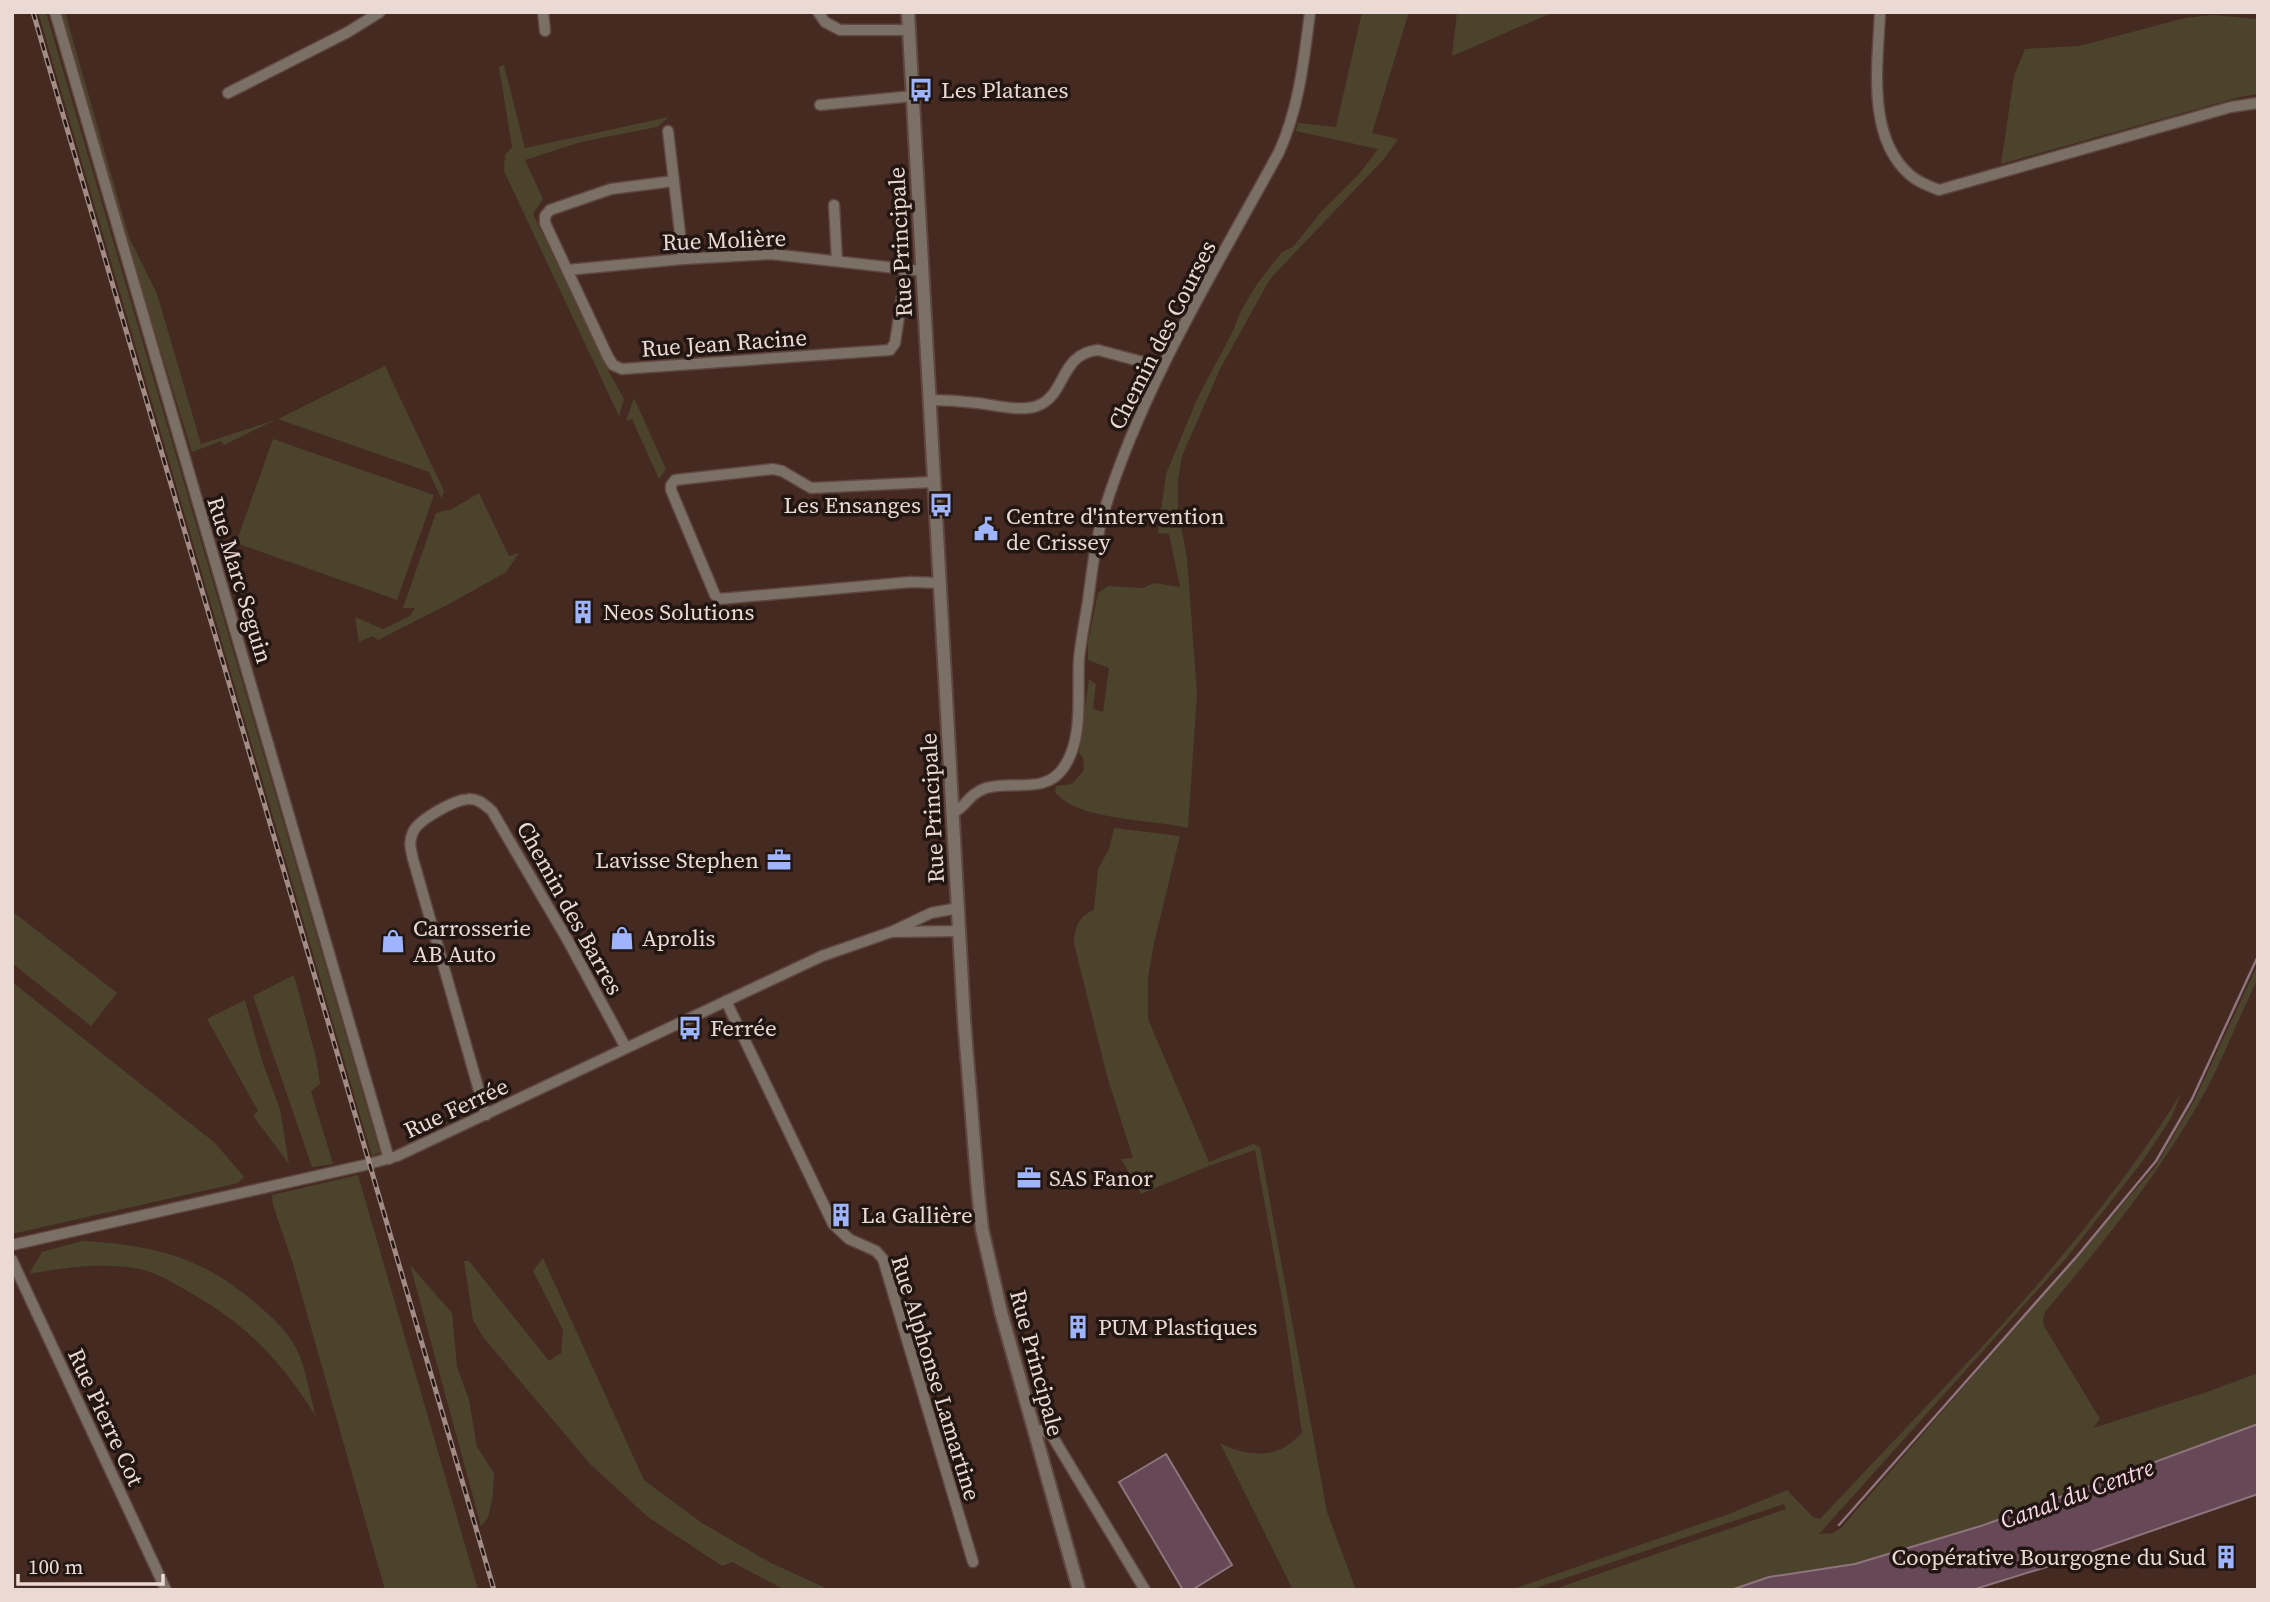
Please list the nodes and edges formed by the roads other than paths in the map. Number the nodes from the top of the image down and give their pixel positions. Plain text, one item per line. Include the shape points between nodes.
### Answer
1 (55, 12) edge
2 (380, 12) edge
3 (542, 12) edge
4 (818, 12) edge
5 (908, 12) edge
6 (1310, 12) edge
7 (1880, 12) edge
8 (908, 30) junction
9 (545, 31) dead end
10 (228, 93) dead end
11 (913, 96) junction
12 (2258, 103) edge
13 (820, 105) dead end
14 (668, 131) dead end
15 (674, 181) junction
16 (834, 205) dead end
17 (683, 259) junction
18 (837, 261) junction
19 (567, 270) junction
20 (906, 270) junction
21 (923, 271) junction
22 (1162, 367) junction
23 (929, 400) junction
24 (933, 482) junction
25 (940, 583) junction
26 (954, 812) junction
27 (958, 908) junction
28 (960, 931) junction
29 (891, 932) junction
30 (726, 1001) junction
31 (626, 1048) junction
32 (486, 1115) junction
33 (388, 1159) junction
34 (12, 1245) edge
35 (12, 1260) edge
36 (1035, 1434) junction
37 (973, 1562) dead end
38 (166, 1590) edge
39 (1079, 1590) edge
40 (1145, 1590) edge

1 - 33 street, Rue Marc Seguin
2 - 10 street
3 - 9 street
4 - 8 street via 840,30
5 - 8 street, Rue Principale
6 - 22 street, Chemin des Courses via 1291,125
7 - 12 street via 1878,100 1891,152 1907,173 1939,190
8 - 11 street, Rue Principale
11 - 13 street
11 - 21 street, Rue Principale
14 - 15 street
15 - 17 street
15 - 19 street, Rue Jean Racine via 611,189 545,216
16 - 18 street
17 - 18 street, Rue Molière via 771,254
17 - 19 street, Rue Molière
18 - 20 street, Rue Molière
19 - 20 street, Rue Jean Racine via 608,358 622,369 890,350 895,343
20 - 21 street, Rue Molière
21 - 23 street, Rue Principale
22 - 23 street via 1088,351 1073,361 1040,405
22 - 26 street, Chemin des Courses via 1104,510 1079,656 1077,727 1065,767 1039,784 985,788
23 - 24 street, Rue Principale
24 - 25 street, Rue Principale
24 - 25 street via 811,488 773,470 675,480 671,490 715,595 725,600
25 - 26 street, Rue Principale
26 - 27 street, Rue Principale
27 - 28 street, Rue Principale
27 - 29 street, Rue Ferrée via 931,913
28 - 29 street, Rue Ferrée
28 - 36 street, Rue Principale via 982,1229
29 - 30 street, Rue Ferrée via 833,951
30 - 31 street, Rue Ferrée
30 - 37 street, Rue Alphonse Lamartine via 833,1224 883,1259
31 - 32 street, Rue Ferrée
31 - 32 street, Chemin des Barres via 492,811 480,801 468,799 445,807 414,830 410,842
32 - 33 street, Rue Ferrée
33 - 34 street, Rue Ferrée
35 - 38 street, Rue Pierre Cot
36 - 39 street, Rue Principale
36 - 40 street via 1040,1430 1051,1434

